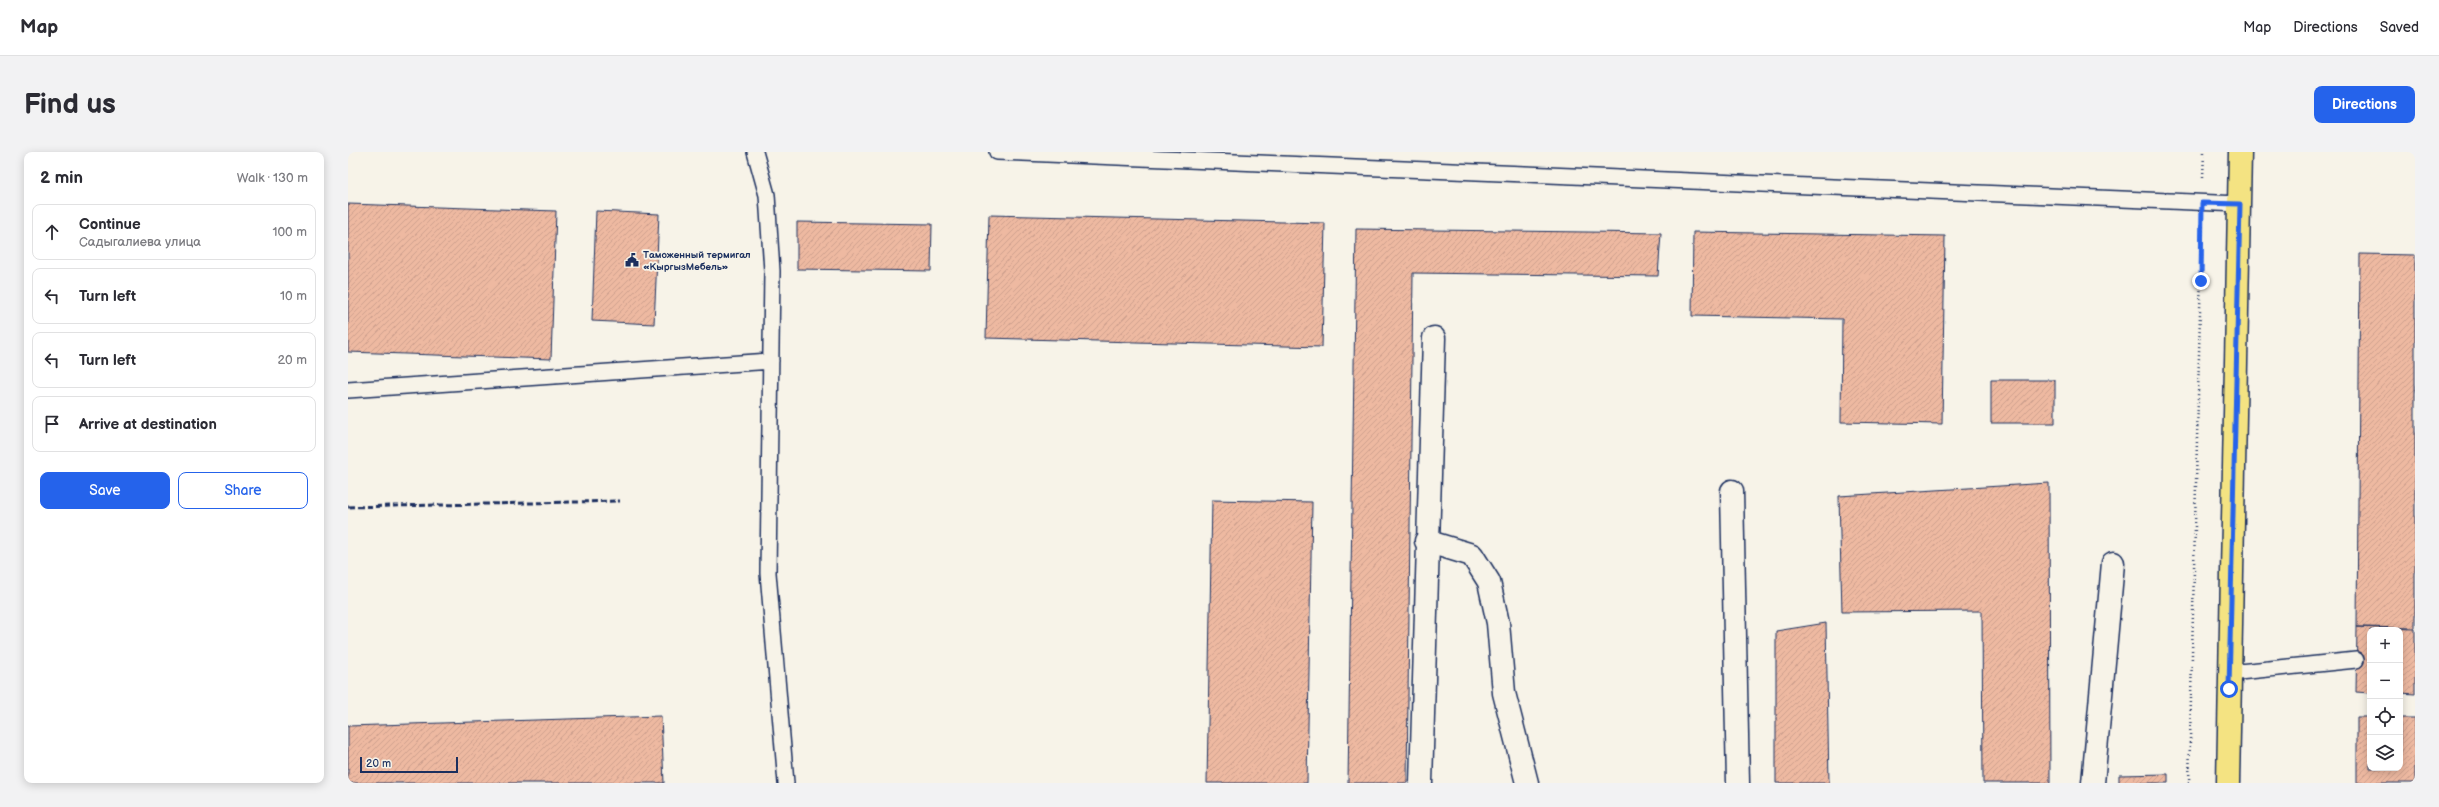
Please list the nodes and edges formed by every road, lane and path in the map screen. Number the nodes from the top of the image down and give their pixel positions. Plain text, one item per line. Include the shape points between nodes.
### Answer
1 (755, 152) edge
2 (997, 152) edge
3 (2204, 152) edge
4 (2240, 152) edge
5 (2202, 203) junction
6 (2240, 204) junction
7 (1434, 338) dead end
8 (771, 361) junction
9 (348, 390) edge
10 (1732, 491) dead end
11 (1426, 541) junction
12 (2113, 563) dead end
13 (2356, 660) dead end
14 (2229, 673) junction
15 (786, 783) edge
16 (1421, 783) edge
17 (1527, 783) edge
18 (1738, 783) edge
19 (2093, 783) edge
20 (2189, 783) edge
21 (2228, 783) edge

1 - 8 lane via 767,195 772,270
2 - 5 lane
3 - 5 path
4 - 6 main road
5 - 6 lane
5 - 20 path
6 - 14 main road
7 - 11 street
8 - 9 lane
8 - 15 lane via 768,573
10 - 18 street
11 - 16 street
11 - 17 street via 1472,555 1490,582 1498,623 1504,693
12 - 19 street
13 - 14 lane
14 - 21 main road

